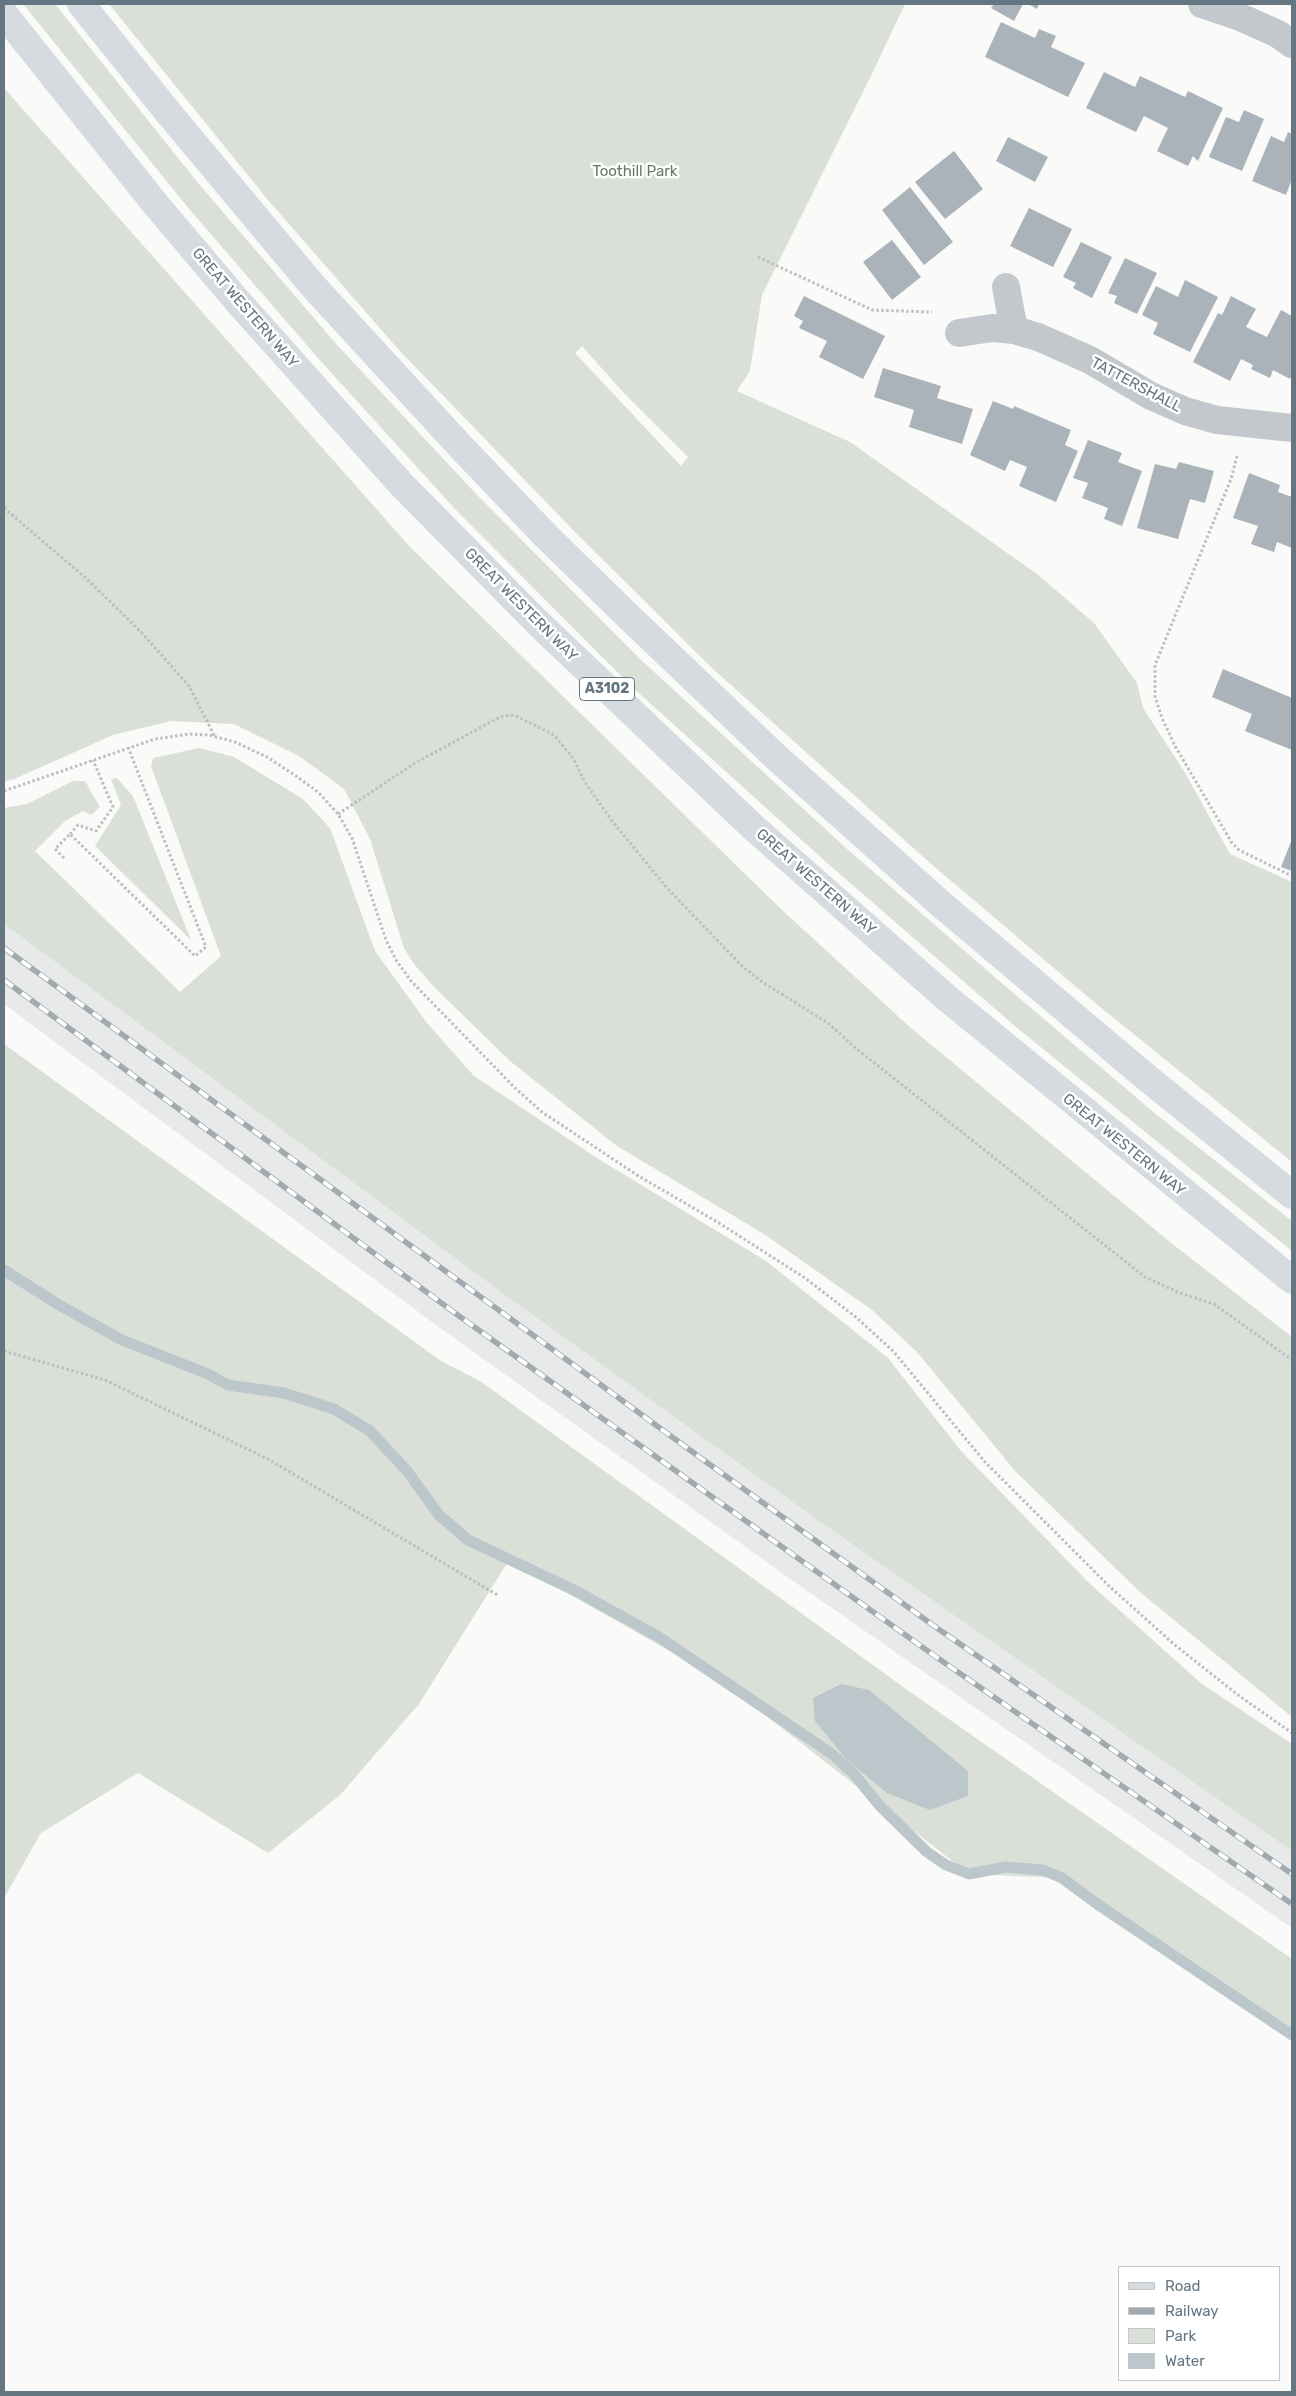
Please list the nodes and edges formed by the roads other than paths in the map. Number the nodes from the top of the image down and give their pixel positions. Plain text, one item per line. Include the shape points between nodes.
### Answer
1 (81, 4) edge
2 (1202, 4) edge
3 (4, 14) edge
4 (1292, 44) edge
5 (1006, 287) dead end
6 (1014, 330) junction
7 (959, 333) road end
8 (1292, 428) edge
9 (1292, 1195) edge
10 (1292, 1280) edge

1 - 9 main road via 313,286 546,536 776,757 942,905
2 - 4 street via 1240,17
3 - 10 main road, GREAT WESTERN WAY / A3102 via 157,206 253,318 401,484 538,623 754,828 948,999
5 - 6 street
6 - 7 street, TATTERSHALL via 992,328
6 - 8 street, TATTERSHALL via 1090,360 1151,396 1185,411 1217,420

